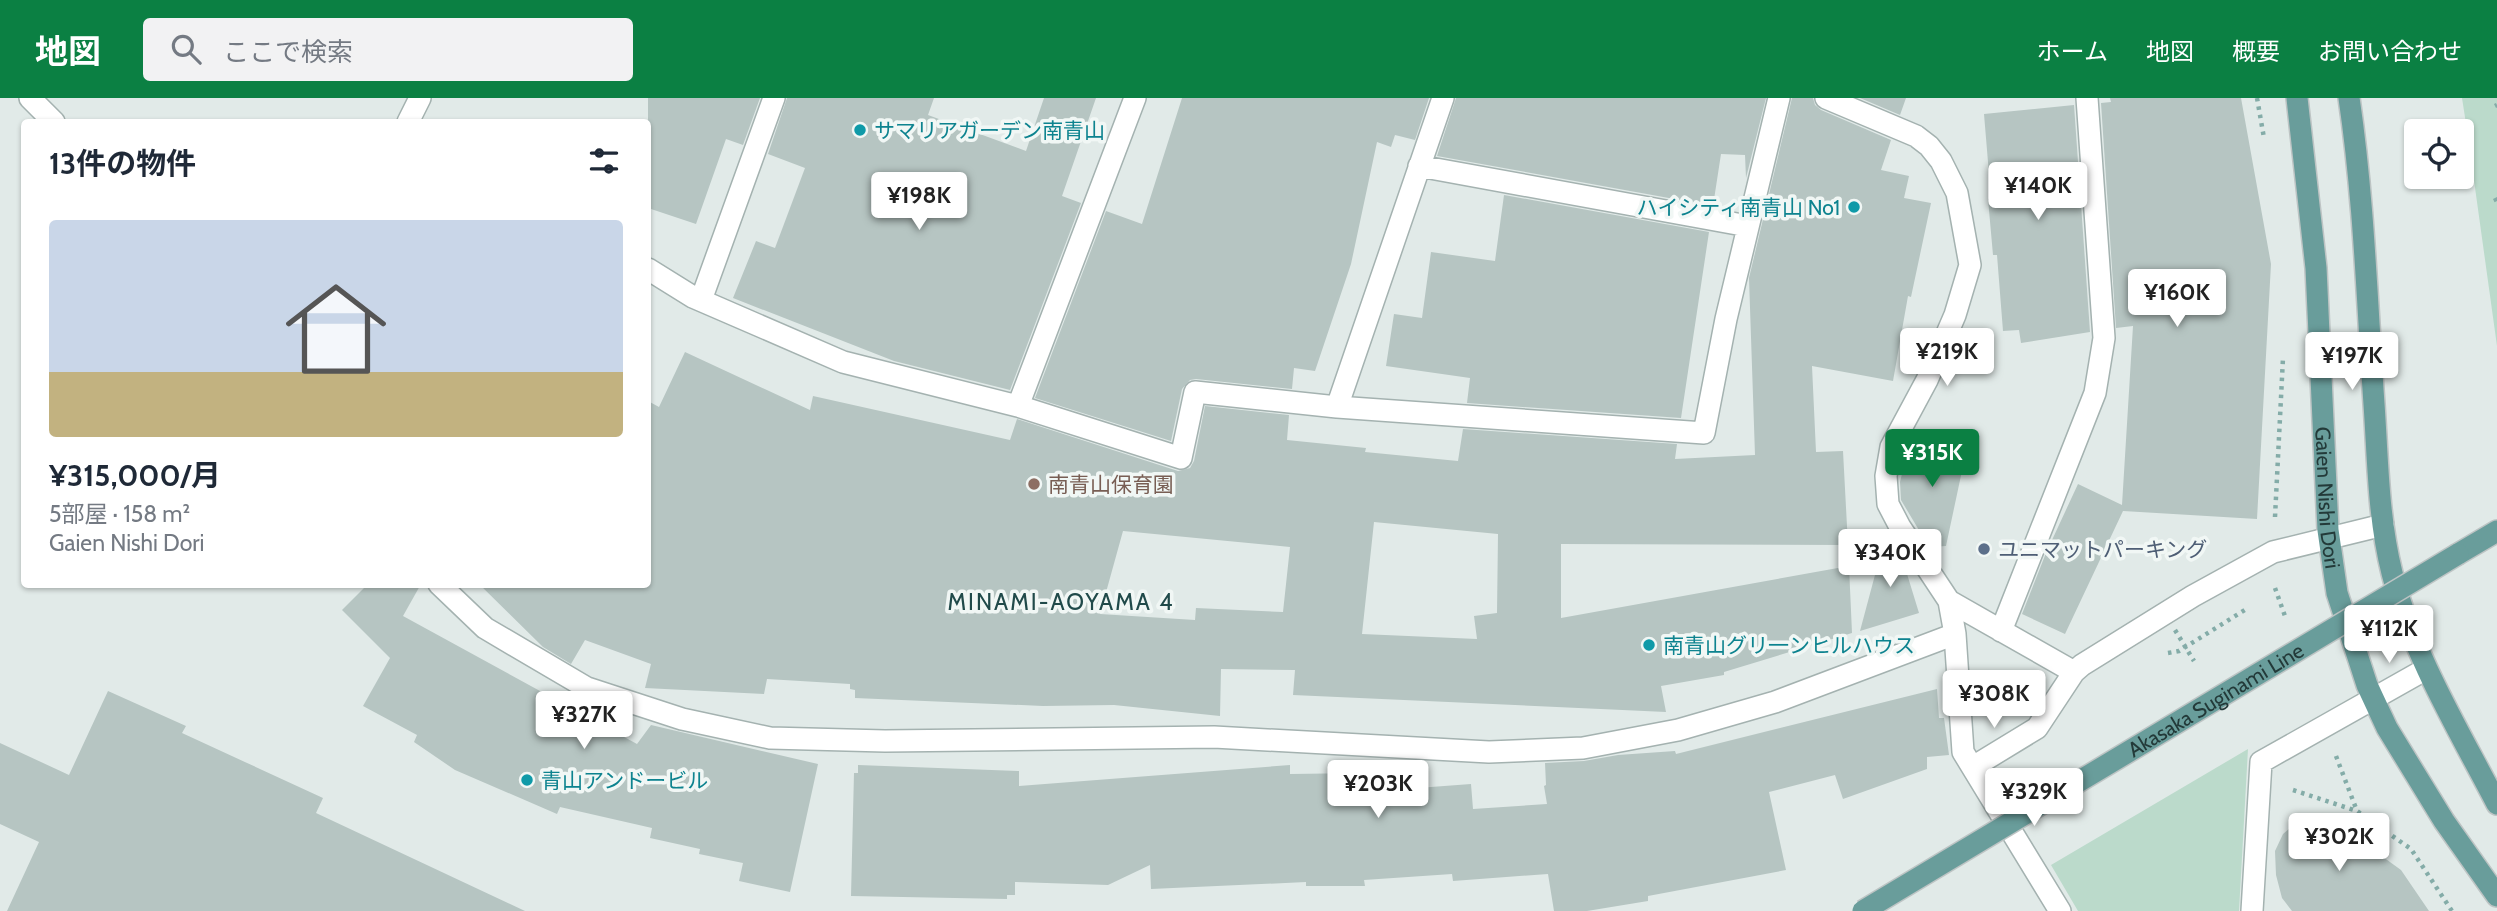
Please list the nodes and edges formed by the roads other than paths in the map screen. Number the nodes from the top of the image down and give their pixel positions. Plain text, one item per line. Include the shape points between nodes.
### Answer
1 (30, 98) edge
2 (420, 98) edge
3 (774, 98) edge
4 (1135, 98) edge
5 (1443, 98) edge
6 (1779, 98) edge
7 (1826, 98) edge
8 (2087, 98) edge
9 (2297, 98) edge
10 (2349, 98) edge
11 (51, 119) edge
12 (410, 119) edge
13 (1419, 166) junction
14 (1748, 226) junction
15 (651, 271) edge
16 (701, 300) junction
17 (1018, 407) junction
18 (1337, 407) junction
19 (2383, 525) junction
20 (2497, 531) edge
21 (2329, 537) junction
22 (443, 588) edge
23 (1949, 601) junction
24 (2001, 631) junction
25 (1955, 634) junction
26 (2426, 669) junction
27 (2074, 673) junction
28 (2373, 698) junction
29 (1973, 767) junction
30 (2497, 804) edge
31 (2497, 896) edge
32 (1863, 911) edge
33 (2060, 911) edge
34 (2252, 911) edge

1 - 11 street
2 - 12 street
3 - 16 street
4 - 17 street
5 - 13 street
6 - 14 street
7 - 23 street via 1922,141 1941,161 1957,193 1970,265 1927,380 1891,447 1886,476 1888,504
8 - 24 street via 2104,338 2095,393
9 - 21 main road, Gaien Nishi Dori via 2316,268
10 - 19 main road
13 - 14 street
13 - 18 street
14 - 18 street via 1704,433
15 - 16 street
16 - 17 street via 842,362
17 - 18 street via 1181,458 1195,392
19 - 21 street
19 - 26 main road via 2401,604
20 - 32 main road, Akasaka Suginami Line, bridge
21 - 27 street via 2273,552 2193,596
21 - 28 main road, Gaien Nishi Dori via 2337,593
22 - 25 street via 485,628 587,688 682,719 770,738 1214,737 1489,752 1583,748 1678,730 1775,702
23 - 24 street
23 - 25 street
24 - 27 street
25 - 29 street via 1963,752
26 - 28 street
26 - 30 main road
27 - 29 street via 2037,728
28 - 31 main road, Gaien Nishi Dori via 2444,821
28 - 34 street via 2261,762
29 - 33 street

